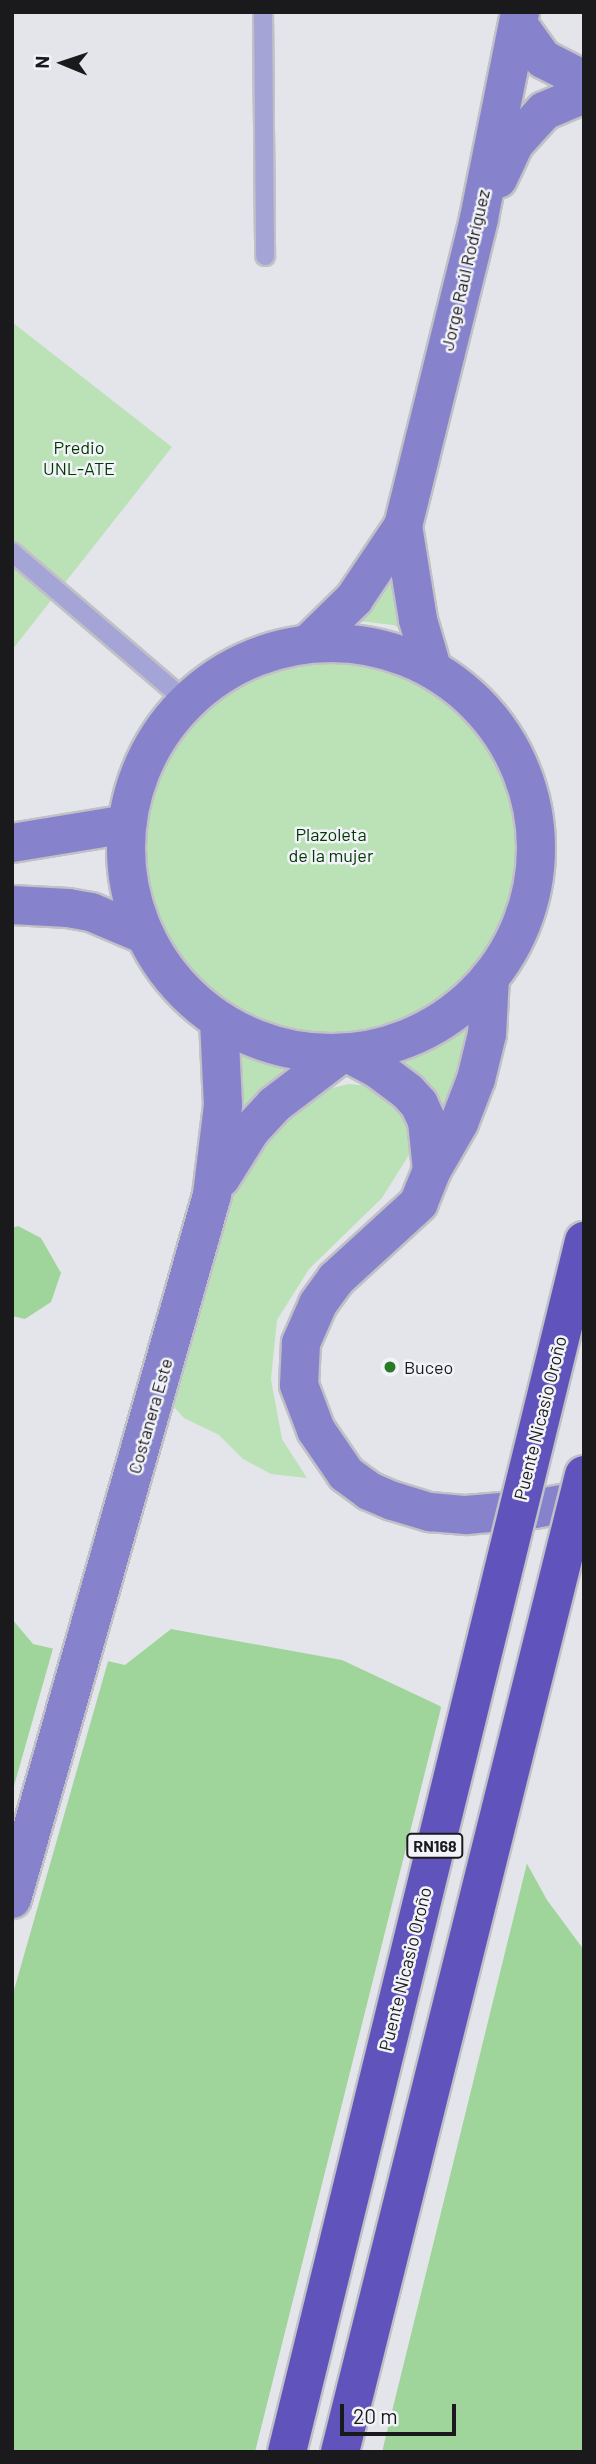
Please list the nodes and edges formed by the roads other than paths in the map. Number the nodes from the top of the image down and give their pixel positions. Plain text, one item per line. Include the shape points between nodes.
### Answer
1 (263, 12) edge
2 (519, 18) edge
3 (584, 80) edge
4 (584, 94) edge
5 (479, 218) junction
6 (265, 256) dead end
7 (403, 526) junction
8 (12, 552) edge
9 (310, 642) junction
10 (432, 668) junction
11 (186, 701) junction
12 (127, 824) junction
13 (12, 843) edge
14 (12, 905) edge
15 (145, 935) junction
16 (490, 977) junction
17 (219, 1020) junction
18 (345, 1057) junction
19 (432, 1170) junction
20 (212, 1195) junction
21 (584, 1241) edge
22 (584, 1475) edge
23 (584, 1500) edge
24 (12, 1899) edge
25 (287, 2452) edge
26 (340, 2452) edge

1 - 6 lane
2 - 3 main road via 543,59
2 - 5 main road, Jorge Raúl Rodríguez
4 - 5 main road via 544,111 515,143
5 - 7 main road, Jorge Raúl Rodríguez
7 - 9 main road via 354,600
7 - 10 main road via 415,606
8 - 11 lane
9 - 10 main road via 383,649
9 - 11 main road via 263,653 222,672
10 - 16 main road via 480,705 514,755 533,811 535,871 520,927
11 - 12 main road via 158,737 143,767
12 - 13 main road
12 - 15 main road via 132,903
14 - 15 main road via 91,912
15 - 17 main road via 164,968
16 - 18 main road via 460,1007 425,1030
16 - 19 main road via 487,1034 476,1079 459,1123
17 - 18 main road via 258,1040
17 - 20 main road, Costanera Este via 223,1105
18 - 19 main road via 379,1070 419,1104 427,1121
18 - 20 main road, Costanera Este via 274,1105 251,1130
19 - 23 main road via 419,1203 336,1279 305,1333 299,1385 316,1430 346,1474 369,1491 430,1511 466,1515
20 - 24 main road, Costanera Este
21 - 25 highway, Puente Nicasio Oroño / RN168, bridge
22 - 26 highway, RN168, bridge

